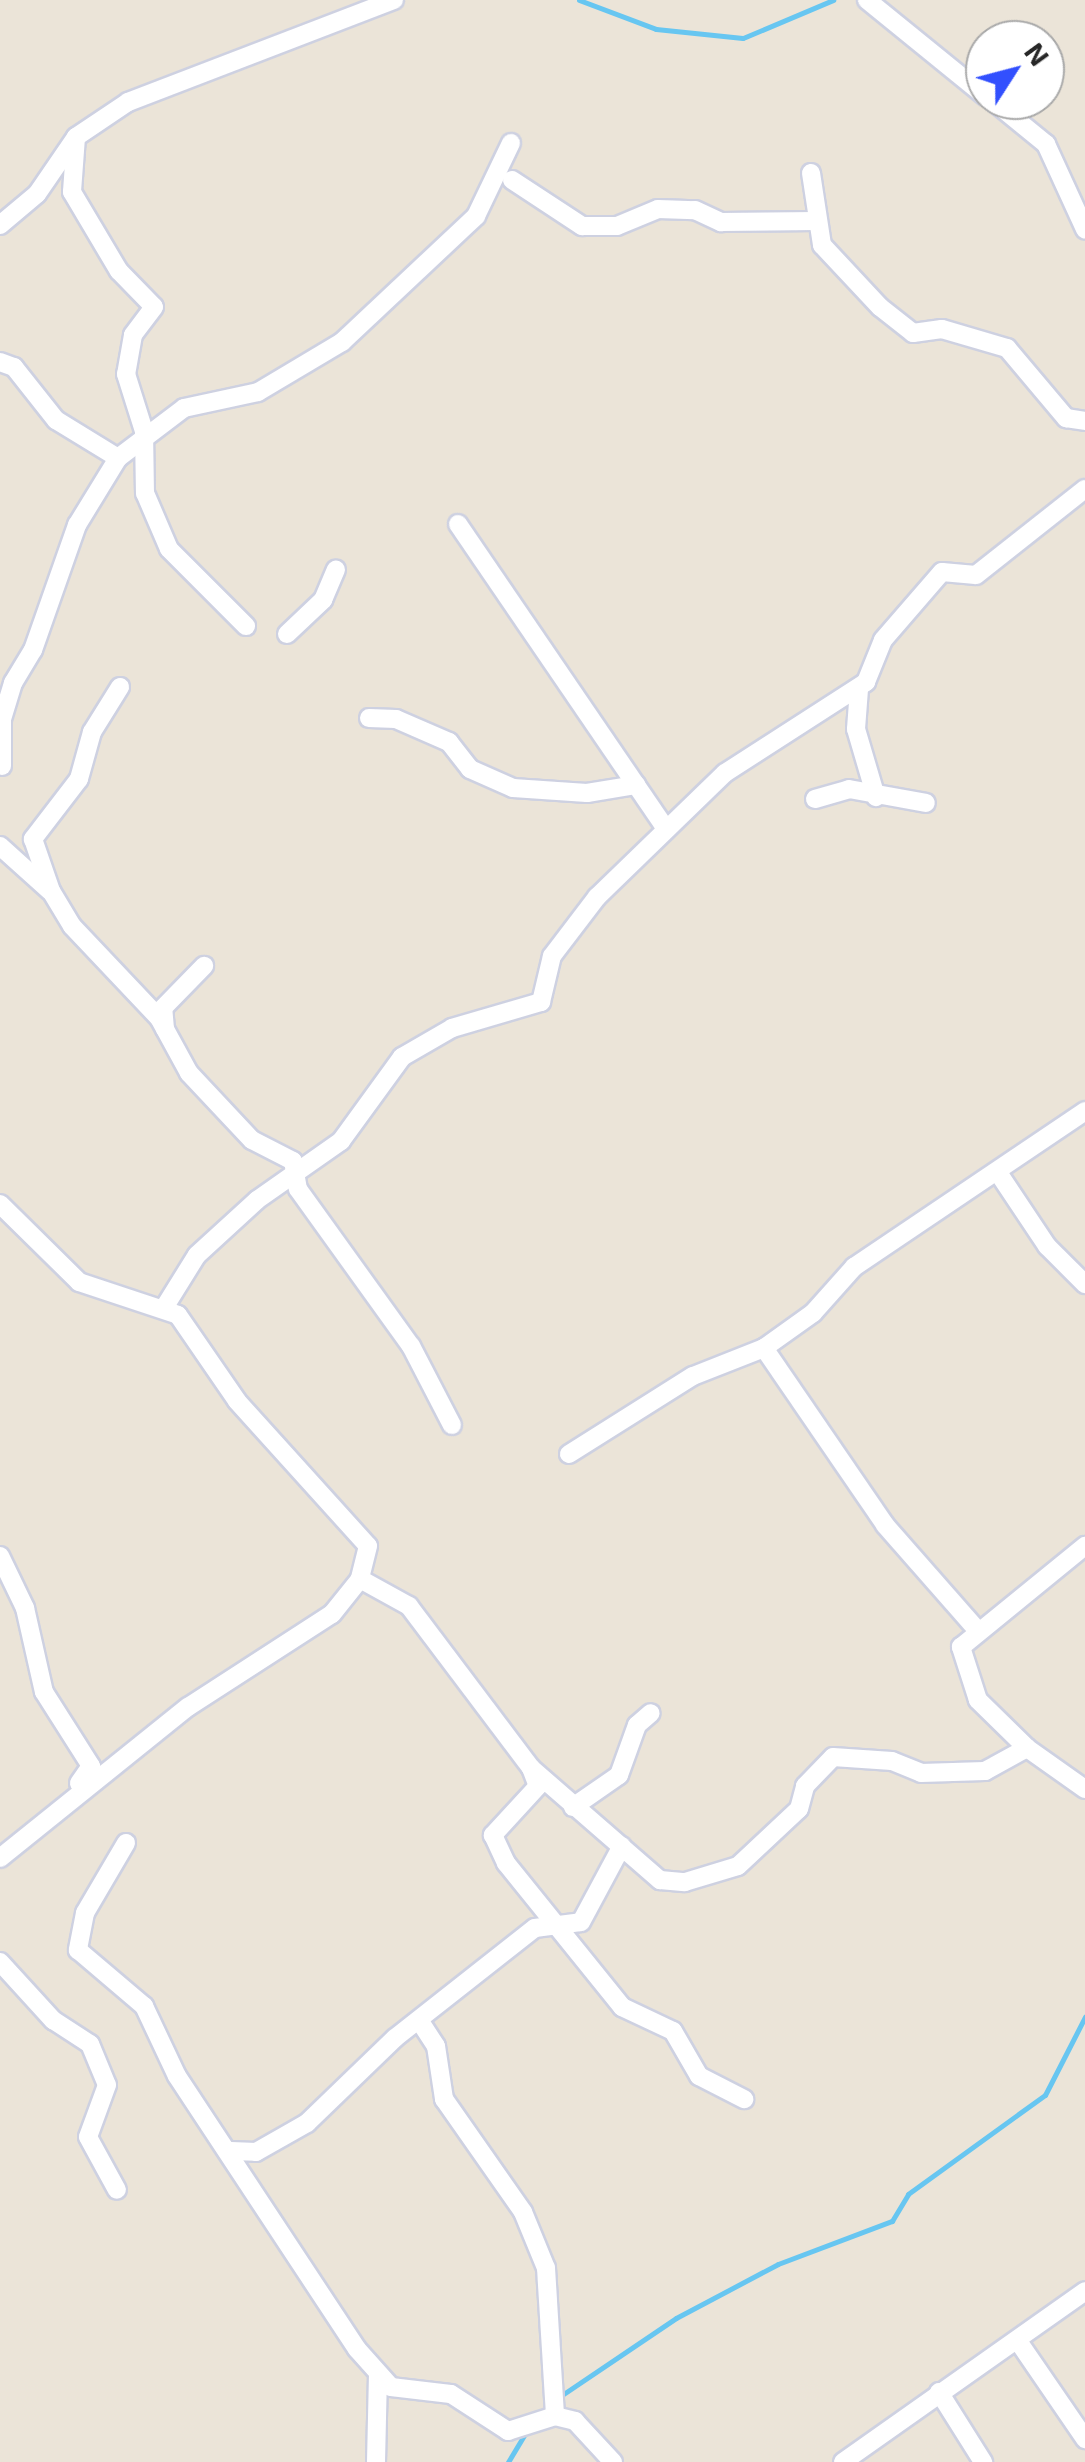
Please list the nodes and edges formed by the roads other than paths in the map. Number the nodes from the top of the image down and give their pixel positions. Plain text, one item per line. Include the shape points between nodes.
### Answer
1 (394, 0) edge
2 (868, 0) edge
3 (965, 80) edge
4 (1017, 120) edge
5 (76, 137) junction
6 (511, 143) dead end
7 (811, 173) dead end
8 (512, 180) dead end
9 (0, 198) edge
10 (6, 221) edge
11 (816, 221) junction
12 (1085, 229) edge
13 (0, 362) edge
14 (1085, 421) edge
15 (144, 431) junction
16 (118, 458) junction
17 (1085, 489) edge
18 (458, 524) dead end
19 (336, 570) dead end
20 (246, 626) dead end
21 (287, 634) dead end
22 (120, 687) dead end
23 (859, 689) junction
24 (369, 718) dead end
25 (2, 766) edge
26 (636, 785) junction
27 (876, 797) junction
28 (815, 799) dead end
29 (926, 803) dead end
30 (666, 829) junction
31 (0, 846) edge
32 (51, 891) junction
33 (204, 966) dead end
34 (166, 1039) junction
35 (1085, 1111) edge
36 (301, 1173) junction
37 (999, 1174) junction
38 (0, 1204) edge
39 (1085, 1284) edge
40 (164, 1308) junction
41 (764, 1348) junction
42 (452, 1425) dead end
43 (569, 1454) dead end
44 (1085, 1546) edge
45 (0, 1556) edge
46 (360, 1579) junction
47 (979, 1632) junction
48 (651, 1713) dead end
49 (1027, 1748) junction
50 (532, 1768) junction
51 (1085, 1789) edge
52 (66, 1800) junction
53 (573, 1807) junction
54 (126, 1844) dead end
55 (622, 1846) junction
56 (0, 1858) edge
57 (554, 1925) junction
58 (0, 1962) edge
59 (419, 2020) junction
60 (744, 2099) dead end
61 (231, 2151) junction
62 (117, 2190) dead end
63 (1085, 2291) edge
64 (1018, 2341) junction
65 (378, 2376) junction
66 (940, 2392) junction
67 (554, 2416) junction
68 (1085, 2439) edge
69 (376, 2462) edge
70 (614, 2462) edge
71 (843, 2462) edge
72 (983, 2462) edge

1 - 5 street via 154,90
2 - 3 street
4 - 12 street via 1046,144
5 - 10 street
5 - 15 street via 72,192 119,271 154,307 133,335 126,374
6 - 15 street via 476,216 342,342 258,392 184,408
7 - 11 street
8 - 11 street via 582,226 617,226 658,208 695,210 721,222
9 - 10 street
11 - 14 street via 826,252 905,328 987,338 1007,348 1066,418
13 - 16 street via 14,367 56,420
15 - 16 street
15 - 20 street via 144,493 169,550
16 - 25 street via 77,525 33,650 13,683 2,719
17 - 23 street via 976,575 942,572 883,640
18 - 26 street
19 - 21 street via 323,600
22 - 32 street via 92,732 78,779 33,839
23 - 27 street via 856,729
23 - 30 street via 726,773
24 - 26 street via 396,719 449,742 470,769 513,788 586,793
26 - 30 street
27 - 28 street via 849,789
27 - 29 street
30 - 36 street via 564,935 535,1006 452,1028 402,1057 342,1141
31 - 32 street
32 - 34 street via 72,926 159,1018
33 - 34 street via 163,1008
34 - 36 street via 252,1140
35 - 37 street
36 - 40 street via 257,1200 197,1255
36 - 42 street via 298,1188 411,1346
37 - 39 street via 1059,1262
37 - 41 street via 854,1267 813,1314
38 - 40 street via 79,1282
40 - 46 street via 178,1315 237,1401 368,1546
41 - 43 street via 693,1376
41 - 47 street via 885,1524
44 - 47 street
45 - 52 street via 25,1608 44,1692 91,1766
46 - 50 street via 409,1606
46 - 52 street via 332,1614 188,1707
47 - 49 street via 961,1647 966,1672 978,1700
48 - 53 street via 638,1725 620,1775
49 - 51 street
49 - 55 street via 986,1771 921,1774 892,1761 833,1757 775,1833 738,1866 699,1880 660,1880
50 - 53 street
50 - 57 street via 538,1786 493,1836
52 - 56 street
53 - 55 street
54 - 61 street via 86,1913 78,1950 144,2006 177,2076
55 - 57 street via 580,1922
57 - 59 street via 535,1928
57 - 60 street via 622,2007 673,2030 698,2076
58 - 62 street via 52,2020 90,2044 107,2085 88,2136
59 - 61 street via 307,2123 256,2152
59 - 67 street via 436,2046 444,2100 524,2212 546,2268
61 - 65 street
63 - 64 street
64 - 66 street
64 - 68 street
65 - 67 street via 399,2391 451,2394 508,2431
65 - 69 street
66 - 71 street
66 - 72 street
67 - 70 street via 590,2430

